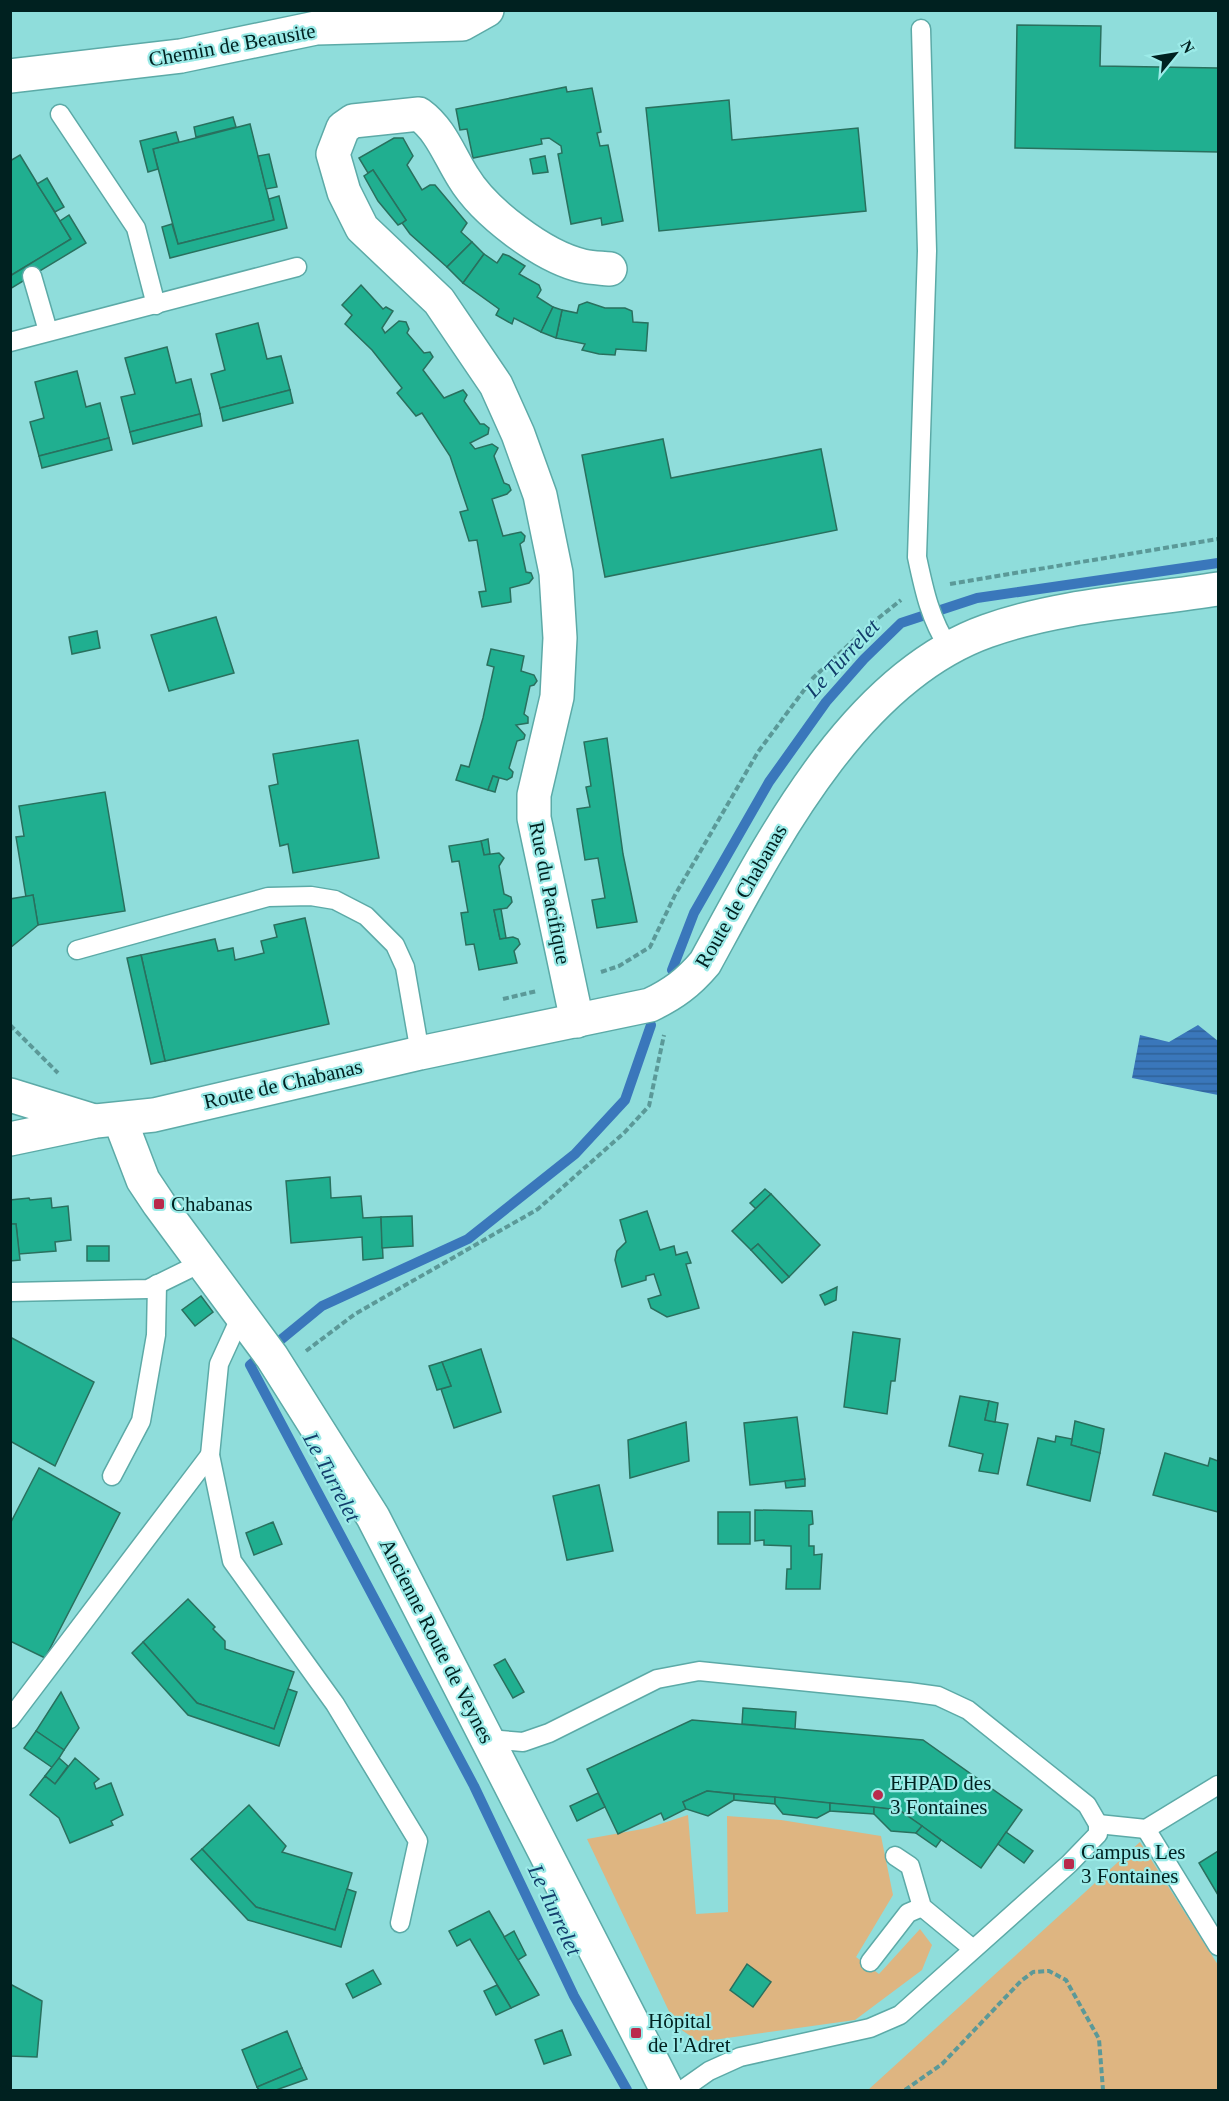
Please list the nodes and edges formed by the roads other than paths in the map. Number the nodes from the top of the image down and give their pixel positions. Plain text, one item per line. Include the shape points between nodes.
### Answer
1 (480, 12) edge
2 (921, 29) dead end
3 (10, 76) edge
4 (60, 114) dead end
5 (297, 267) dead end
6 (610, 269) dead end
7 (32, 276) dead end
8 (156, 305) junction
9 (48, 331) junction
10 (10, 342) edge
11 (1218, 589) edge
12 (943, 639) junction
13 (77, 950) dead end
14 (577, 1021) junction
15 (420, 1053) junction
16 (10, 1095) edge
17 (108, 1121) junction
18 (10, 1139) edge
19 (201, 1263) junction
20 (157, 1284) junction
21 (10, 1292) edge
22 (264, 1347) junction
23 (210, 1455) junction
24 (112, 1476) dead end
25 (10, 1719) edge
26 (488, 1739) junction
27 (1218, 1785) edge
28 (1098, 1824) junction
29 (1146, 1829) junction
30 (895, 1856) dead end
31 (922, 1907) junction
32 (400, 1923) dead end
33 (1218, 1946) edge
34 (973, 1949) junction
35 (870, 1962) dead end
36 (666, 2091) edge
37 (682, 2091) edge

1 - 3 street, Chemin de Beausite via 462,24 316,28 181,56
2 - 12 lane via 927,251 917,557 925,594
4 - 8 lane via 136,228
5 - 8 lane
6 - 14 street, Rue du Pacifique via 582,266 520,233 464,180 437,131 419,114 353,121 343,128 333,154 344,192 362,228 439,301 467,339 496,385 540,495 556,573 560,638 557,697 534,795 534,818
7 - 9 lane
8 - 9 lane
9 - 10 lane
11 - 12 street, Route de Chabanas via 1034,616
12 - 14 street, Route de Chabanas via 860,721 818,774 775,835 705,963 690,981 673,994 634,1010
13 - 15 lane via 268,897 335,900 366,916 395,945 405,967
14 - 15 street, Route de Chabanas
15 - 17 street, Route de Chabanas via 154,1115
16 - 17 street, Route de Chabanas
17 - 18 street, Route de Chabanas
17 - 19 street, Ancienne Route de Veynes via 143,1180
19 - 20 lane
19 - 22 street, Ancienne Route de Veynes
20 - 21 lane via 148,1289
20 - 24 lane via 156,1335 141,1421
22 - 23 lane via 235,1329 219,1364
22 - 26 street, Ancienne Route de Veynes via 373,1517
23 - 25 lane
23 - 32 lane via 232,1561 336,1704 418,1840
26 - 28 lane via 523,1742 657,1679 699,1671 938,1696 968,1710 1087,1805
26 - 36 street, Ancienne Route de Veynes
27 - 29 lane
28 - 29 lane
28 - 34 lane via 1098,1834 1087,1846
29 - 33 lane
30 - 31 lane via 910,1866
31 - 34 lane
31 - 35 lane via 908,1913
34 - 37 lane via 900,2014 870,2028 740,2057 709,2071

